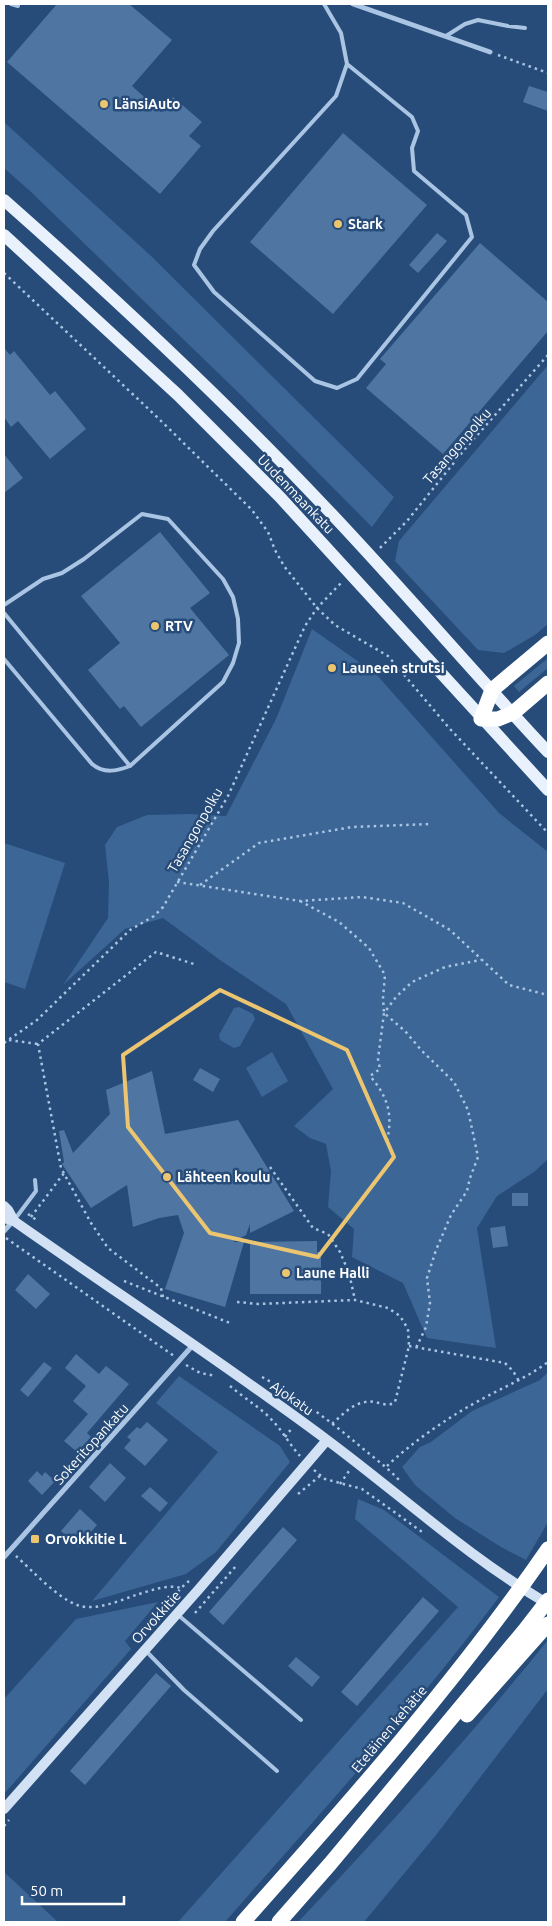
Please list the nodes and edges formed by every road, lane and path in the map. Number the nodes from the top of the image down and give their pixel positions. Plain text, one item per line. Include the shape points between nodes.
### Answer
1 (11, 4) edge
2 (324, 4) edge
3 (353, 4) edge
4 (18, 6) dead end
5 (526, 28) dead end
6 (446, 36) junction
7 (490, 52) joint
8 (347, 64) junction
9 (548, 73) edge
10 (4, 200) edge
11 (4, 235) edge
12 (4, 273) edge
13 (548, 355) edge
14 (379, 548) dead end
15 (344, 580) dead end
16 (4, 605) edge
17 (317, 608) junction
18 (4, 613) edge
19 (548, 643) edge
20 (4, 659) edge
21 (548, 683) edge
22 (492, 690) junction
23 (513, 713) junction
24 (481, 719) junction
25 (548, 752) edge
26 (130, 766) junction
27 (548, 790) edge
28 (430, 824) dead end
29 (548, 833) edge
30 (177, 882) junction
31 (199, 886) junction
32 (300, 901) junction
33 (481, 960) junction
34 (194, 964) dead end
35 (548, 995) edge
36 (384, 1013) junction
37 (8, 1040) junction
38 (4, 1043) edge
39 (38, 1044) junction
40 (387, 1141) dead end
41 (270, 1167) dead end
42 (64, 1173) junction
43 (35, 1180) dead end
44 (4, 1206) edge
45 (31, 1217) dead end
46 (9, 1219) edge
47 (4, 1231) edge
48 (122, 1280) dead end
49 (163, 1297) junction
50 (355, 1300) junction
51 (238, 1302) dead end
52 (230, 1323) dead end
53 (193, 1345) junction
54 (409, 1346) junction
55 (416, 1348) junction
56 (548, 1362) edge
57 (519, 1381) junction
58 (332, 1424) dead end
59 (327, 1440) junction
60 (387, 1466) dead end
61 (362, 1489) dead end
62 (430, 1537) dead end
63 (548, 1549) edge
64 (10, 1550) junction
65 (4, 1557) edge
66 (181, 1588) dead end
67 (548, 1600) edge
68 (548, 1604) edge
69 (177, 1614) junction
70 (548, 1624) edge
71 (145, 1650) junction
72 (301, 1720) dead end
73 (277, 1771) dead end
74 (4, 1809) edge
75 (330, 1864) junction
76 (243, 1922) edge
77 (279, 1922) edge

1 - 4 lane
2 - 8 lane via 341,33
3 - 6 street
5 - 6 lane via 478,20
6 - 7 street
7 - 9 path
8 - 8 lane via 336,96 213,231 194,264 214,292 315,381 337,388 357,379 472,237 466,215 414,171 412,148 418,131 412,117
10 - 22 main road, Uudenmaankatu via 131,313 247,426 381,566
11 - 24 main road, Uudenmaankatu via 178,395 279,496
12 - 17 path via 252,510 268,532 284,566
13 - 14 path, Tasangonpolku via 407,521
15 - 17 path, Tasangonpolku
16 - 26 lane via 43,579 62,573 84,559 142,514 168,519 223,579 233,597 238,619 239,643 234,663 223,682
17 - 29 path via 335,625 388,656 450,729
17 - 30 path, Tasangonpolku via 297,643 228,796
18 - 26 lane
19 - 22 highway
20 - 26 lane via 92,764 108,771
21 - 23 highway
22 - 23 main road, Uudenmaankatu
22 - 24 highway
23 - 24 highway via 498,719
23 - 25 main road, Uudenmaankatu
24 - 27 main road, Uudenmaankatu
28 - 31 path via 352,827 259,843
30 - 31 path
30 - 37 path, Tasangonpolku via 154,916 130,930 37,1020
31 - 32 path
32 - 33 path via 362,897 403,903 450,930
32 - 36 path via 340,922 369,948 385,975
33 - 35 path via 509,985
33 - 36 path via 445,967 412,982
34 - 39 path via 156,952
36 - 40 path via 378,1059 380,1069 370,1076 387,1101 390,1127
36 - 55 path via 454,1082 468,1110 478,1157 468,1191 451,1215 436,1250 427,1278 430,1303 426,1327
37 - 38 path, Tasangonpolku
37 - 39 path
39 - 42 path
41 - 50 path via 313,1228 328,1234 340,1252
42 - 45 path
42 - 49 path via 108,1248 161,1288
43 - 46 lane via 36,1191
44 - 46 street, Ajokatu
46 - 47 street
46 - 53 street, Ajokatu
48 - 49 path
49 - 52 path
50 - 51 path
50 - 54 path via 388,1308 400,1316 408,1329
53 - 59 street, Ajokatu
53 - 64 street, Sokeritopankatu
54 - 55 path
54 - 58 path via 396,1402 389,1405 367,1401 358,1404
55 - 57 path via 505,1363
56 - 57 path
57 - 60 path via 470,1406 404,1450
59 - 68 street, Ajokatu via 430,1523 491,1568
59 - 69 street, Orvokkitie
61 - 62 path
63 - 76 highway, Eteläinen kehätie via 445,1688
64 - 65 street, Sokeritopankatu
64 - 66 path via 78,1606 103,1605 166,1586
67 - 75 highway
69 - 71 street, Orvokkitie
69 - 72 lane
70 - 75 highway
71 - 73 lane via 184,1690
71 - 74 street, Orvokkitie
75 - 77 highway

